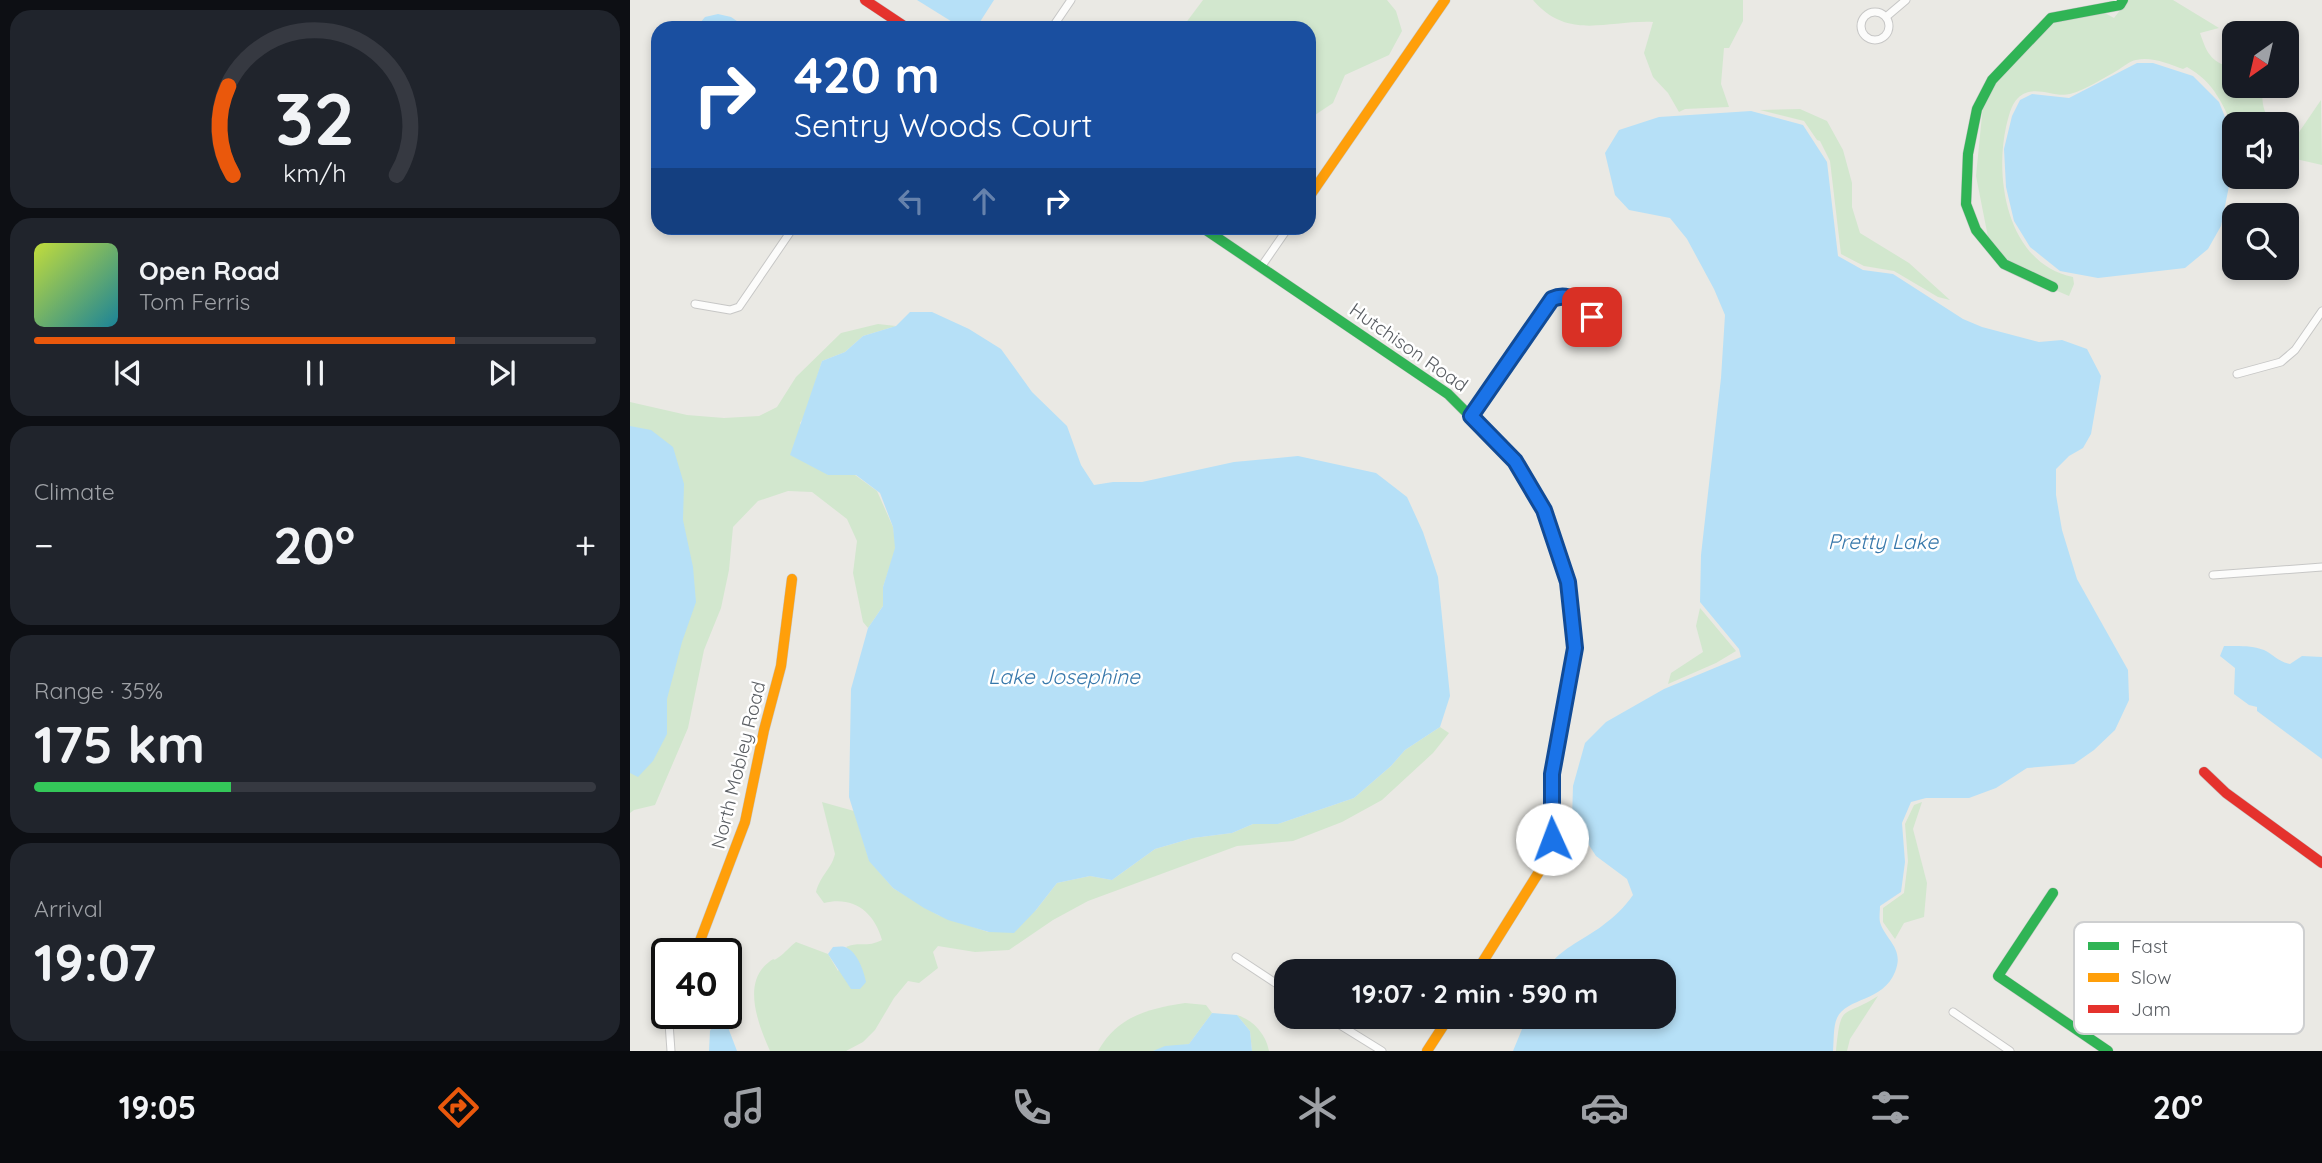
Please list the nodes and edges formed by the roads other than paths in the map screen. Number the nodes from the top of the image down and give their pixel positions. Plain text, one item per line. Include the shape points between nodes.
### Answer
1 (865, 0) edge
2 (1071, 0) edge
3 (1445, 0) edge
4 (1906, 0) edge
5 (2123, 0) edge
6 (1886, 17) junction
7 (896, 21) edge
8 (1057, 21) edge
9 (1316, 187) edge
10 (788, 235) edge
11 (1213, 235) edge
12 (1283, 235) edge
13 (1261, 267) junction
14 (2053, 286) dead end
15 (695, 304) dead end
16 (2322, 311) edge
17 (1597, 327) dead end
18 (2238, 374) dead end
19 (1471, 416) junction
20 (2322, 567) edge
21 (2213, 576) dead end
22 (792, 579) dead end
23 (2204, 772) dead end
24 (2322, 863) edge
25 (2053, 893) dead end
26 (701, 938) edge
27 (1236, 957) dead end
28 (1485, 959) edge
29 (1274, 982) edge
30 (1954, 1013) dead end
31 (2074, 1028) edge
32 (669, 1029) edge
33 (1346, 1029) edge
34 (1441, 1029) edge
35 (2083, 1034) edge
36 (671, 1051) edge
37 (1382, 1051) edge
38 (1427, 1051) edge
39 (2010, 1051) edge
40 (2108, 1051) edge

1 - 7 street
2 - 8 street
3 - 9 street
4 - 6 street
5 - 14 street via 2120,5 2051,18 1992,80 1977,109 1968,154 1966,204 1976,230 2004,264
6 - 6 street via 1889,25 1884,37 1871,40 1864,35 1861,26 1868,14
10 - 15 street via 739,307 730,310
11 - 13 street, Hutchison Road
12 - 13 street
13 - 19 street, Hutchison Road via 1448,394
16 - 18 street via 2295,351 2281,362
17 - 19 street via 1582,305 1570,297 1552,299
19 - 28 street, Hutchison Road via 1515,461 1544,510 1568,582 1575,648 1552,774 1549,856
20 - 21 street
22 - 26 street, North Mobley Road via 781,666 746,822
23 - 24 street
25 - 31 street via 1998,976
27 - 29 street
30 - 39 street
32 - 36 street
33 - 37 street
34 - 38 street
35 - 40 street

